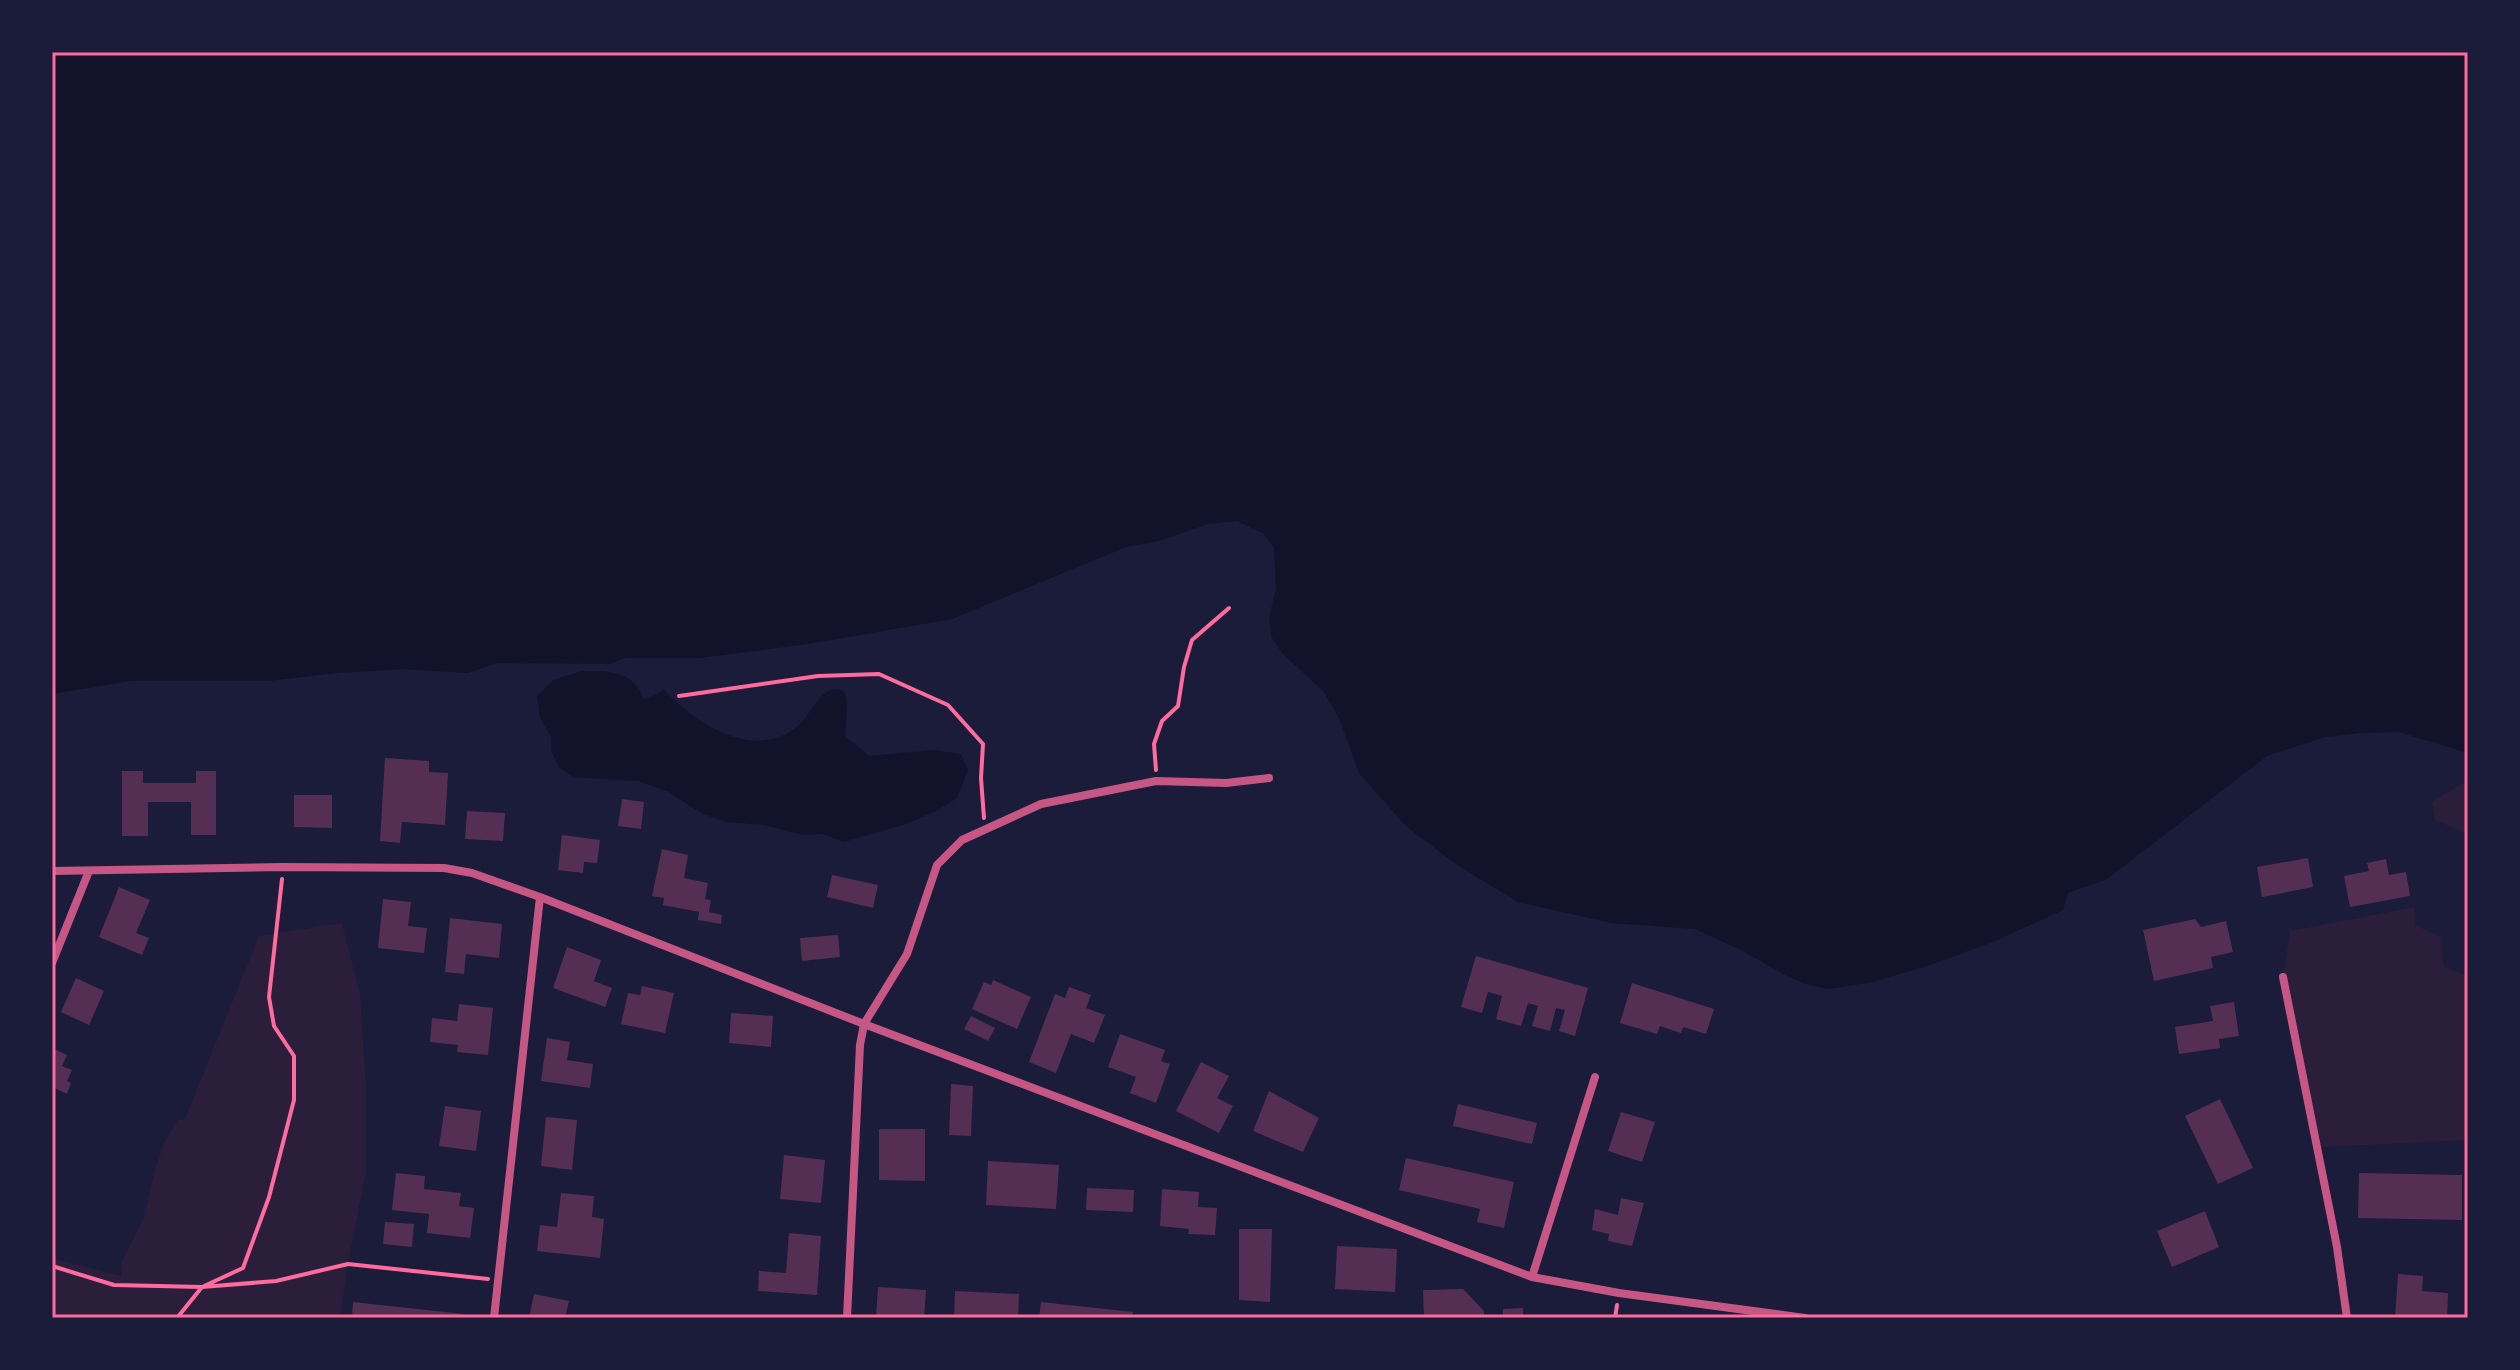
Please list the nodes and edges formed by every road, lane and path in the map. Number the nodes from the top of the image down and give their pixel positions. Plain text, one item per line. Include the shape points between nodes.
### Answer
1 (1229, 608) dead end
2 (679, 696) dead end
3 (1269, 778) dead end
4 (1156, 781) junction
5 (984, 828) junction
6 (283, 867) junction
7 (52, 871) edge
8 (89, 871) junction
9 (540, 897) junction
10 (52, 963) edge
11 (2283, 977) dead end
12 (864, 1024) junction
13 (1595, 1077) dead end
14 (52, 1266) edge
15 (1532, 1277) junction
16 (498, 1281) junction
17 (202, 1287) junction
18 (177, 1318) edge
19 (494, 1318) edge
20 (847, 1318) edge
21 (1805, 1318) edge
22 (2347, 1318) edge

1 - 4 path via 1192,640 1178,706 1162,721 1154,744
2 - 5 path via 818,676 879,674 948,705 983,744
3 - 4 street
4 - 5 street via 1041,804
5 - 12 street via 962,840 937,865 907,954
6 - 8 street
6 - 9 street via 444,868
6 - 17 path via 269,997 274,1026 294,1056 294,1100 269,1197 243,1268
7 - 8 street
8 - 10 street
9 - 12 street
9 - 16 street
11 - 22 street
12 - 15 street
12 - 20 street
13 - 15 street
14 - 17 path via 114,1285
15 - 21 street
16 - 17 path via 348,1264 276,1281
16 - 19 street
17 - 18 path

